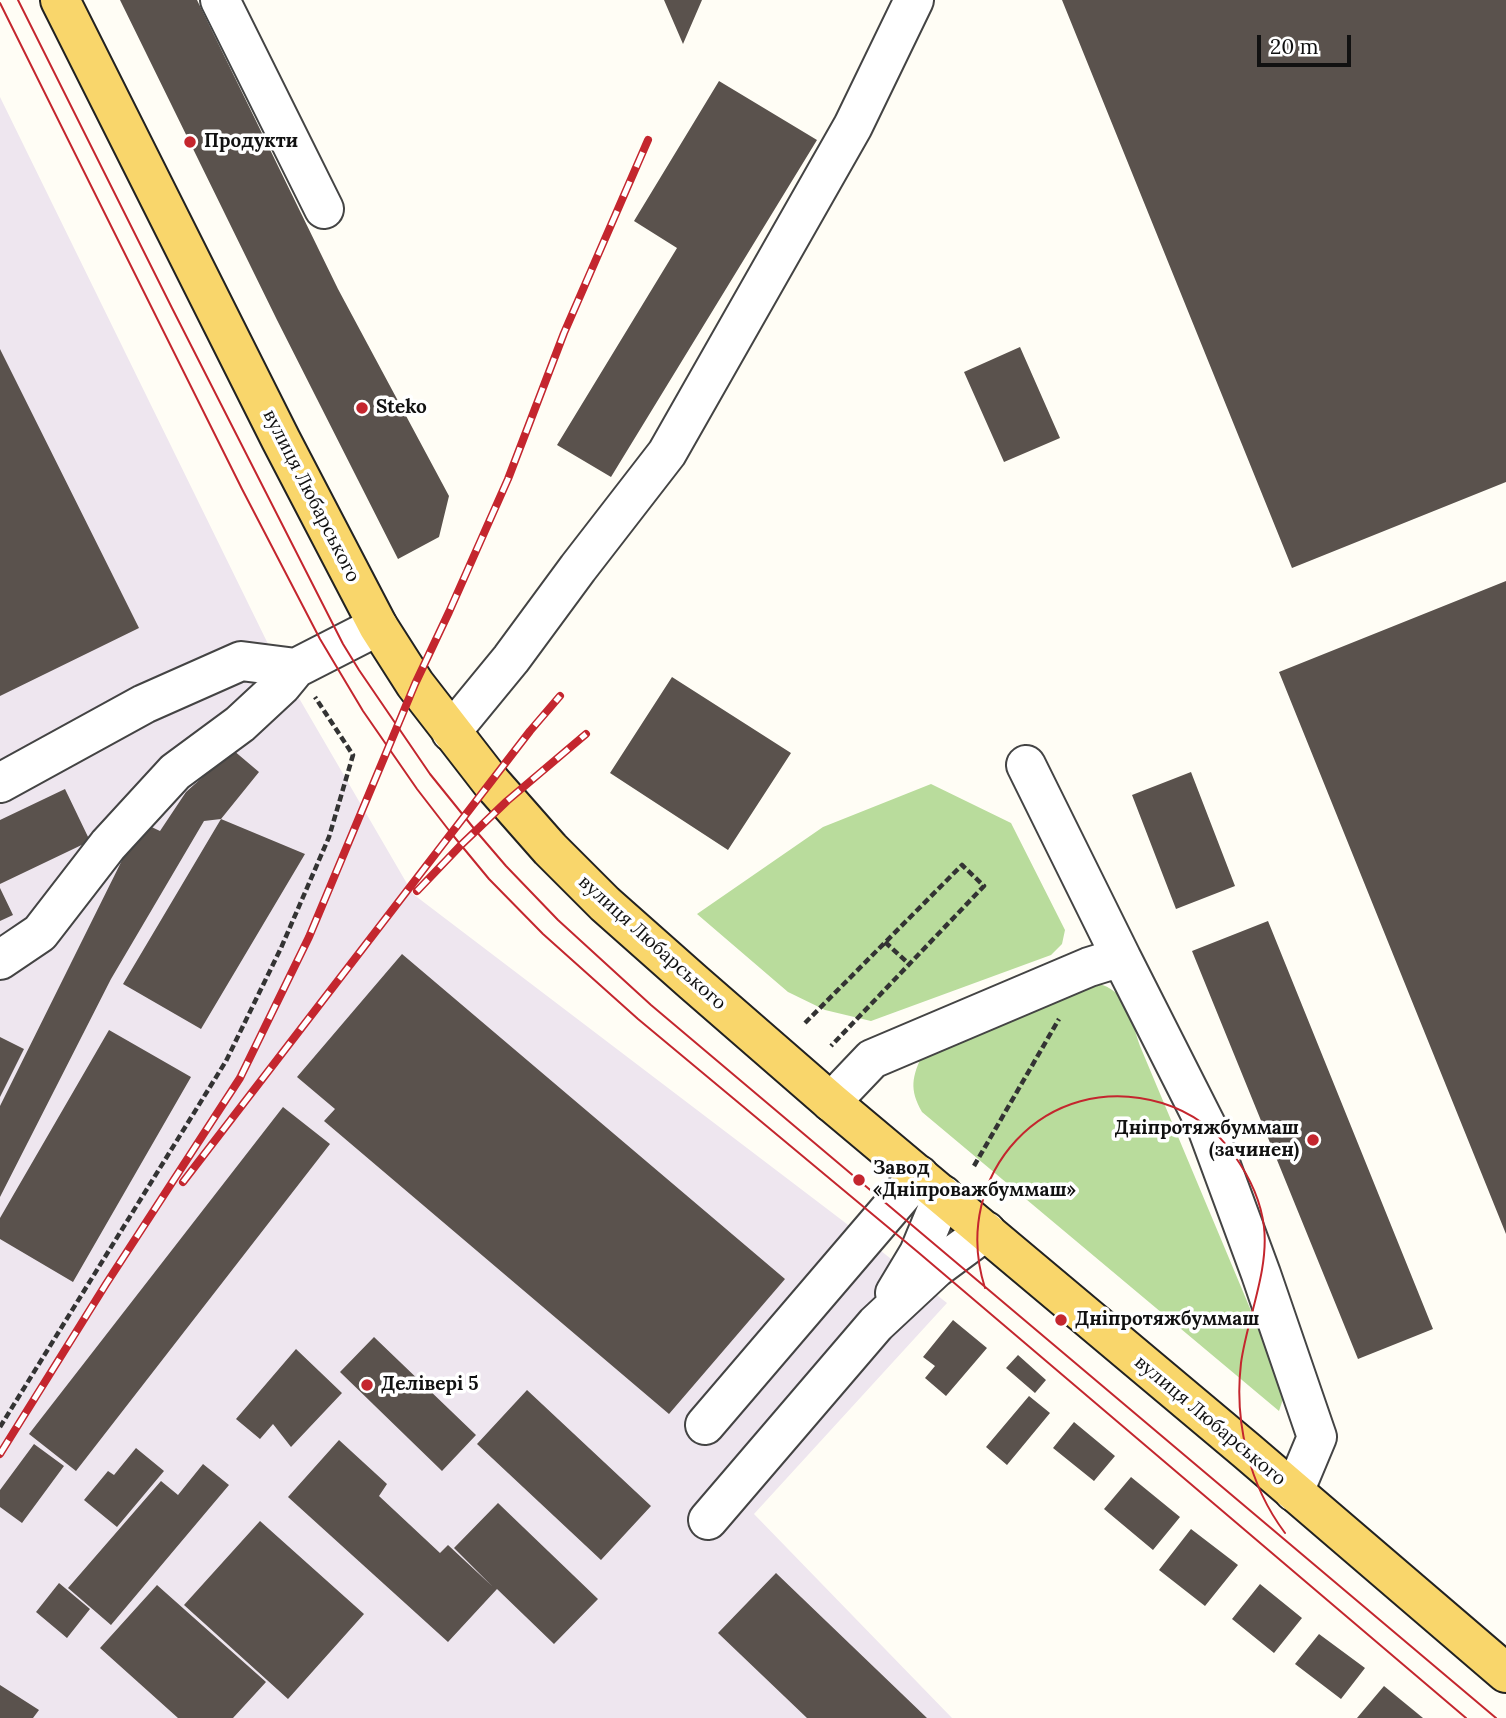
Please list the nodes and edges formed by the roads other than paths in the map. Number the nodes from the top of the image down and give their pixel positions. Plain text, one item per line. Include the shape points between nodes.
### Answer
1 (60, 0) edge
2 (220, 0) edge
3 (914, 0) edge
4 (324, 209) dead end
5 (378, 626) junction
6 (296, 668) junction
7 (451, 732) junction
8 (1026, 765) dead end
9 (0, 783) edge
10 (1121, 957) junction
11 (0, 960) edge
12 (831, 1102) junction
13 (931, 1185) junction
14 (986, 1231) junction
15 (876, 1324) junction
16 (705, 1425) dead end
17 (1294, 1492) junction
18 (708, 1520) dead end
19 (1506, 1672) edge

1 - 5 main road, вулиця Любарського
2 - 4 lane
3 - 7 lane via 853,126 667,453
5 - 6 lane
5 - 7 main road, вулиця Любарського
6 - 9 lane via 241,661 144,705
6 - 11 lane via 240,724 174,772 108,845 40,933
7 - 12 main road, вулиця Любарського via 550,849 605,904
8 - 10 lane
10 - 12 lane via 872,1059
10 - 17 lane via 1206,1125 1317,1437
12 - 13 main road, вулиця Любарського
13 - 14 main road, вулиця Любарського
13 - 15 lane via 919,1253
13 - 16 lane
14 - 15 lane via 936,1268
14 - 17 main road, вулиця Любарського
15 - 18 lane
17 - 19 main road, вулиця Любарського

